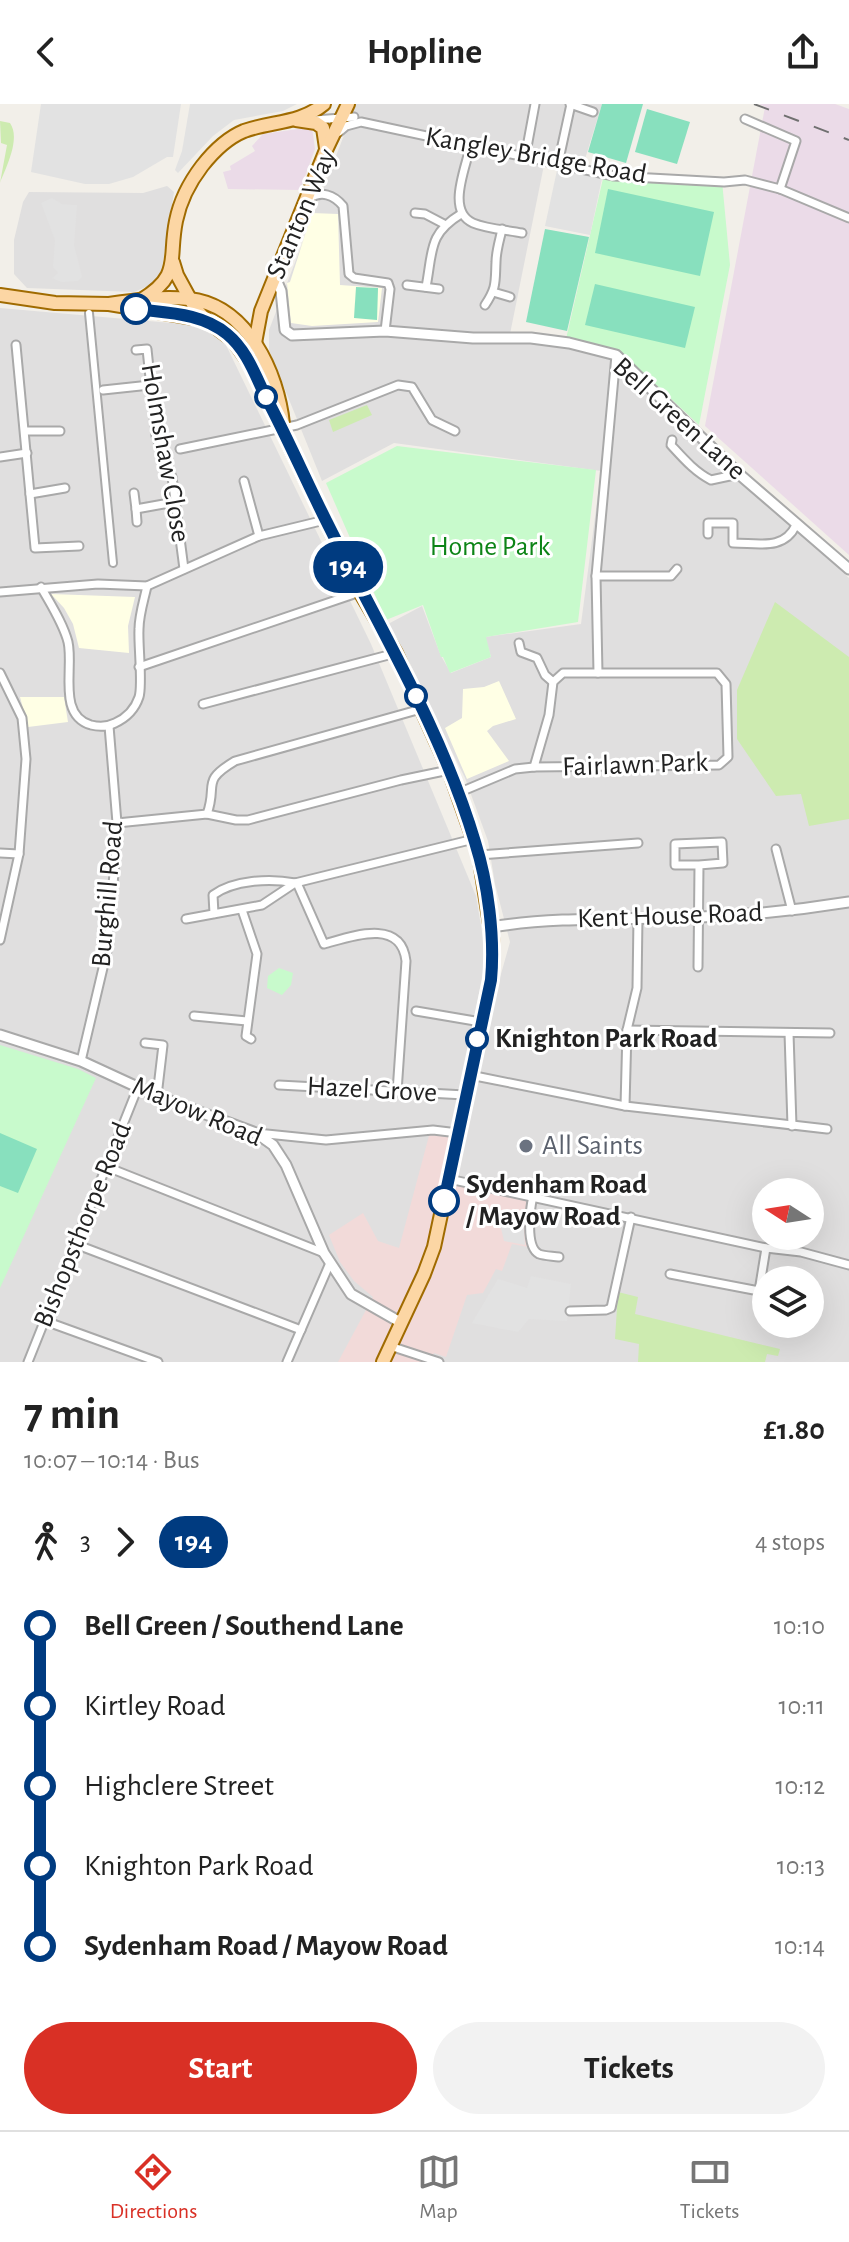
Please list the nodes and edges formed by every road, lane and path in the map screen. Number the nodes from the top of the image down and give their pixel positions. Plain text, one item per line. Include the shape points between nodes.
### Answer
1 (324, 104) edge
2 (535, 104) edge
3 (571, 104) edge
4 (593, 112) dead end
5 (352, 113) edge
6 (745, 119) dead end
7 (296, 120) junction
8 (333, 138) junction
9 (470, 147) junction
10 (326, 150) junction
11 (525, 158) junction
12 (558, 164) junction
13 (780, 189) junction
14 (307, 201) junction
15 (415, 213) dead end
16 (461, 214) junction
17 (849, 218) edge
18 (444, 224) junction
19 (502, 229) junction
20 (522, 233) dead end
21 (173, 262) junction
22 (275, 277) junction
23 (407, 285) dead end
24 (426, 287) junction
25 (439, 289) dead end
26 (493, 292) junction
27 (0, 295) edge
28 (510, 297) dead end
29 (189, 299) junction
30 (141, 300) junction
31 (109, 304) junction
32 (485, 305) dead end
33 (261, 311) junction
34 (89, 313) dead end
35 (206, 320) junction
36 (241, 327) junction
37 (385, 331) junction
38 (230, 337) junction
39 (255, 343) junction
40 (16, 345) dead end
41 (136, 350) dead end
42 (616, 355) junction
43 (150, 385) junction
44 (103, 390) dead end
45 (283, 428) junction
46 (26, 431) junction
47 (60, 431) dead end
48 (455, 431) dead end
49 (672, 440) dead end
50 (180, 449) dead end
51 (27, 453) junction
52 (0, 457) edge
53 (739, 474) junction
54 (244, 481) dead end
55 (65, 488) dead end
56 (134, 493) dead end
57 (30, 494) junction
58 (175, 502) junction
59 (136, 509) junction
60 (325, 520) junction
61 (137, 522) dead end
62 (796, 525) junction
63 (708, 534) dead end
64 (259, 536) junction
65 (79, 546) dead end
66 (113, 563) dead end
67 (184, 569) junction
68 (677, 569) dead end
69 (849, 569) edge
70 (596, 576) junction
71 (147, 586) junction
72 (41, 587) junction
73 (0, 592) edge
74 (360, 592) junction
75 (519, 643) dead end
76 (396, 653) junction
77 (139, 667) junction
78 (598, 673) junction
79 (1, 677) edge
80 (553, 682) junction
81 (203, 704) dead end
82 (421, 709) junction
83 (109, 726) junction
84 (534, 767) junction
85 (449, 770) junction
86 (458, 793) junction
87 (207, 814) junction
88 (117, 823) junction
89 (474, 839) junction
90 (638, 843) dead end
91 (776, 849) dead end
92 (0, 853) edge
93 (19, 854) junction
94 (479, 855) junction
95 (699, 865) junction
96 (296, 883) junction
97 (849, 902) edge
98 (242, 910) junction
99 (792, 911) junction
100 (214, 914) junction
101 (638, 917) junction
102 (698, 917) junction
103 (186, 919) dead end
104 (491, 927) junction
105 (0, 940) edge
106 (698, 967) dead end
107 (416, 1011) dead end
108 (194, 1016) dead end
109 (247, 1021) junction
110 (481, 1022) junction
111 (627, 1030) junction
112 (789, 1033) junction
113 (830, 1033) dead end
114 (0, 1035) edge
115 (251, 1039) dead end
116 (145, 1043) dead end
117 (81, 1061) junction
118 (470, 1075) junction
119 (279, 1085) dead end
120 (138, 1087) junction
121 (397, 1092) junction
122 (465, 1095) junction
123 (157, 1096) junction
124 (625, 1106) junction
125 (792, 1126) junction
126 (827, 1129) dead end
127 (256, 1133) junction
128 (458, 1133) junction
129 (107, 1167) junction
130 (449, 1179) junction
131 (533, 1196) junction
132 (631, 1217) junction
133 (75, 1244) junction
134 (752, 1245) edge
135 (766, 1250) edge
136 (784, 1250) edge
137 (324, 1253) junction
138 (559, 1257) dead end
139 (330, 1263) junction
140 (849, 1265) edge
141 (670, 1274) dead end
142 (570, 1311) dead end
143 (45, 1321) junction
144 (400, 1322) junction
145 (301, 1330) junction
146 (390, 1346) junction
147 (28, 1362) edge
148 (158, 1362) edge
149 (287, 1362) edge
150 (383, 1362) edge
151 (439, 1362) edge

1 - 7 main road
2 - 11 street
3 - 4 street
3 - 12 street
5 - 7 street, Kangley Bridge Road
5 - 8 main road, Stanton Way
5 - 8 street
5 - 9 street, Kangley Bridge Road
6 - 13 street via 796,141
7 - 10 main road via 323,128
7 - 21 main road via 241,132 208,159 179,207
8 - 10 main road, Stanton Way
9 - 11 street, Kangley Bridge Road
9 - 16 street via 458,200
10 - 14 main road, Stanton Way
11 - 12 street, Kangley Bridge Road
12 - 13 street, Kangley Bridge Road via 614,176 745,180
13 - 17 street, Kangley Bridge Road
14 - 22 main road, Stanton Way
14 - 37 street via 319,194 343,206 349,274 388,283
15 - 18 street
16 - 18 street
16 - 19 street via 472,223
18 - 24 street via 436,235
19 - 20 street
19 - 26 street
21 - 29 main road
21 - 30 main road via 155,291
22 - 33 main road, Stanton Way
22 - 37 street, Bell Green Lane via 287,333
23 - 24 street
24 - 25 street
26 - 28 street
26 - 32 street
27 - 31 main road
29 - 30 main road
29 - 35 main road
29 - 36 main road via 221,311
30 - 31 main road
31 - 35 main road
33 - 36 main road, Stanton Way
33 - 39 main road, Stanton Way
34 - 66 street
35 - 38 main road
36 - 38 main road, Stanton Way
36 - 39 main road
37 - 42 street, Bell Green Lane via 531,338
38 - 45 main road
39 - 45 main road via 281,402
40 - 46 street
41 - 43 street, Holmshaw Close via 147,349
42 - 53 street, Bell Green Lane
42 - 70 street
43 - 44 street
43 - 58 street, Holmshaw Close via 156,436 172,477
45 - 48 street via 406,385 417,392 436,424
45 - 50 street
45 - 60 main road
46 - 47 street
46 - 51 street
49 - 53 street via 702,476 711,480
51 - 52 street
51 - 57 street
53 - 62 street, Bell Green Lane
54 - 64 street
55 - 57 street
56 - 59 street
57 - 65 street via 35,548
58 - 59 street
58 - 67 street, Holmshaw Close
59 - 61 street
60 - 64 street
60 - 74 main road
62 - 63 street, Bell Green Lane via 791,536 775,544 733,543 733,523 708,523
62 - 69 street
64 - 67 street
67 - 71 street
68 - 70 street via 671,576
70 - 78 street
71 - 72 street
71 - 77 street via 139,624
72 - 73 street
72 - 83 street via 68,644 74,713 83,722
74 - 76 main road
74 - 77 street
75 - 80 street via 521,652 537,658
76 - 81 street
76 - 82 main road
77 - 83 street via 139,696 131,712
78 - 80 street, Fairlawn Park via 563,673
78 - 84 street, Fairlawn Park via 717,673 726,684 728,757 719,765
79 - 93 street via 25,735
80 - 84 street, Fairlawn Park
82 - 85 main road
82 - 87 street via 235,761 214,776
83 - 88 street, Burghill Road
84 - 86 street, Fairlawn Park via 515,769
85 - 86 main road
85 - 87 street via 248,820
86 - 89 main road
87 - 88 street
88 - 117 street, Burghill Road via 107,951
89 - 94 main road
89 - 96 street
90 - 94 street
91 - 99 street
92 - 93 street
93 - 105 street
94 - 104 main road
95 - 95 street via 723,863 722,842 675,844 675,865
95 - 102 street
96 - 98 street via 262,905
96 - 100 street via 278,880 225,887 213,895
96 - 121 street via 324,944 369,931 395,938 404,950
97 - 99 street, Kent House Road
98 - 100 street
98 - 109 street via 257,954
99 - 102 street, Kent House Road
100 - 103 street
101 - 102 street, Kent House Road
101 - 104 street, Kent House Road
101 - 111 street via 637,988
102 - 106 street
104 - 110 main road via 491,980
107 - 110 street
108 - 109 street
109 - 115 street via 246,1036
110 - 118 main road
111 - 112 street
111 - 124 street
112 - 113 street
112 - 125 street
114 - 117 street, Mayow Road
116 - 123 street via 163,1045
117 - 120 street, Mayow Road
118 - 122 main road
118 - 124 street
119 - 121 street, Hazel Grove
120 - 123 street, Mayow Road
120 - 129 street, Bishopsthorpe Road
121 - 122 street, Hazel Grove
122 - 128 main road
123 - 127 street, Mayow Road
124 - 125 street
125 - 126 street
127 - 128 street via 326,1140 433,1130
127 - 137 street, Mayow Road via 273,1145 286,1165
128 - 130 main road
129 - 133 street, Bishopsthorpe Road
129 - 137 street
130 - 131 street
130 - 144 main road via 434,1247
131 - 132 street
131 - 138 street via 531,1247 538,1254
132 - 134 street
132 - 142 street via 611,1308
133 - 143 street, Bishopsthorpe Road
133 - 145 street
135 - 141 street via 759,1291
136 - 140 street
137 - 139 street, Mayow Road
139 - 144 street, Mayow Road via 351,1294
139 - 145 street
143 - 147 street, Bishopsthorpe Road
143 - 148 street
144 - 146 main road
145 - 149 street
146 - 150 main road
146 - 151 street

